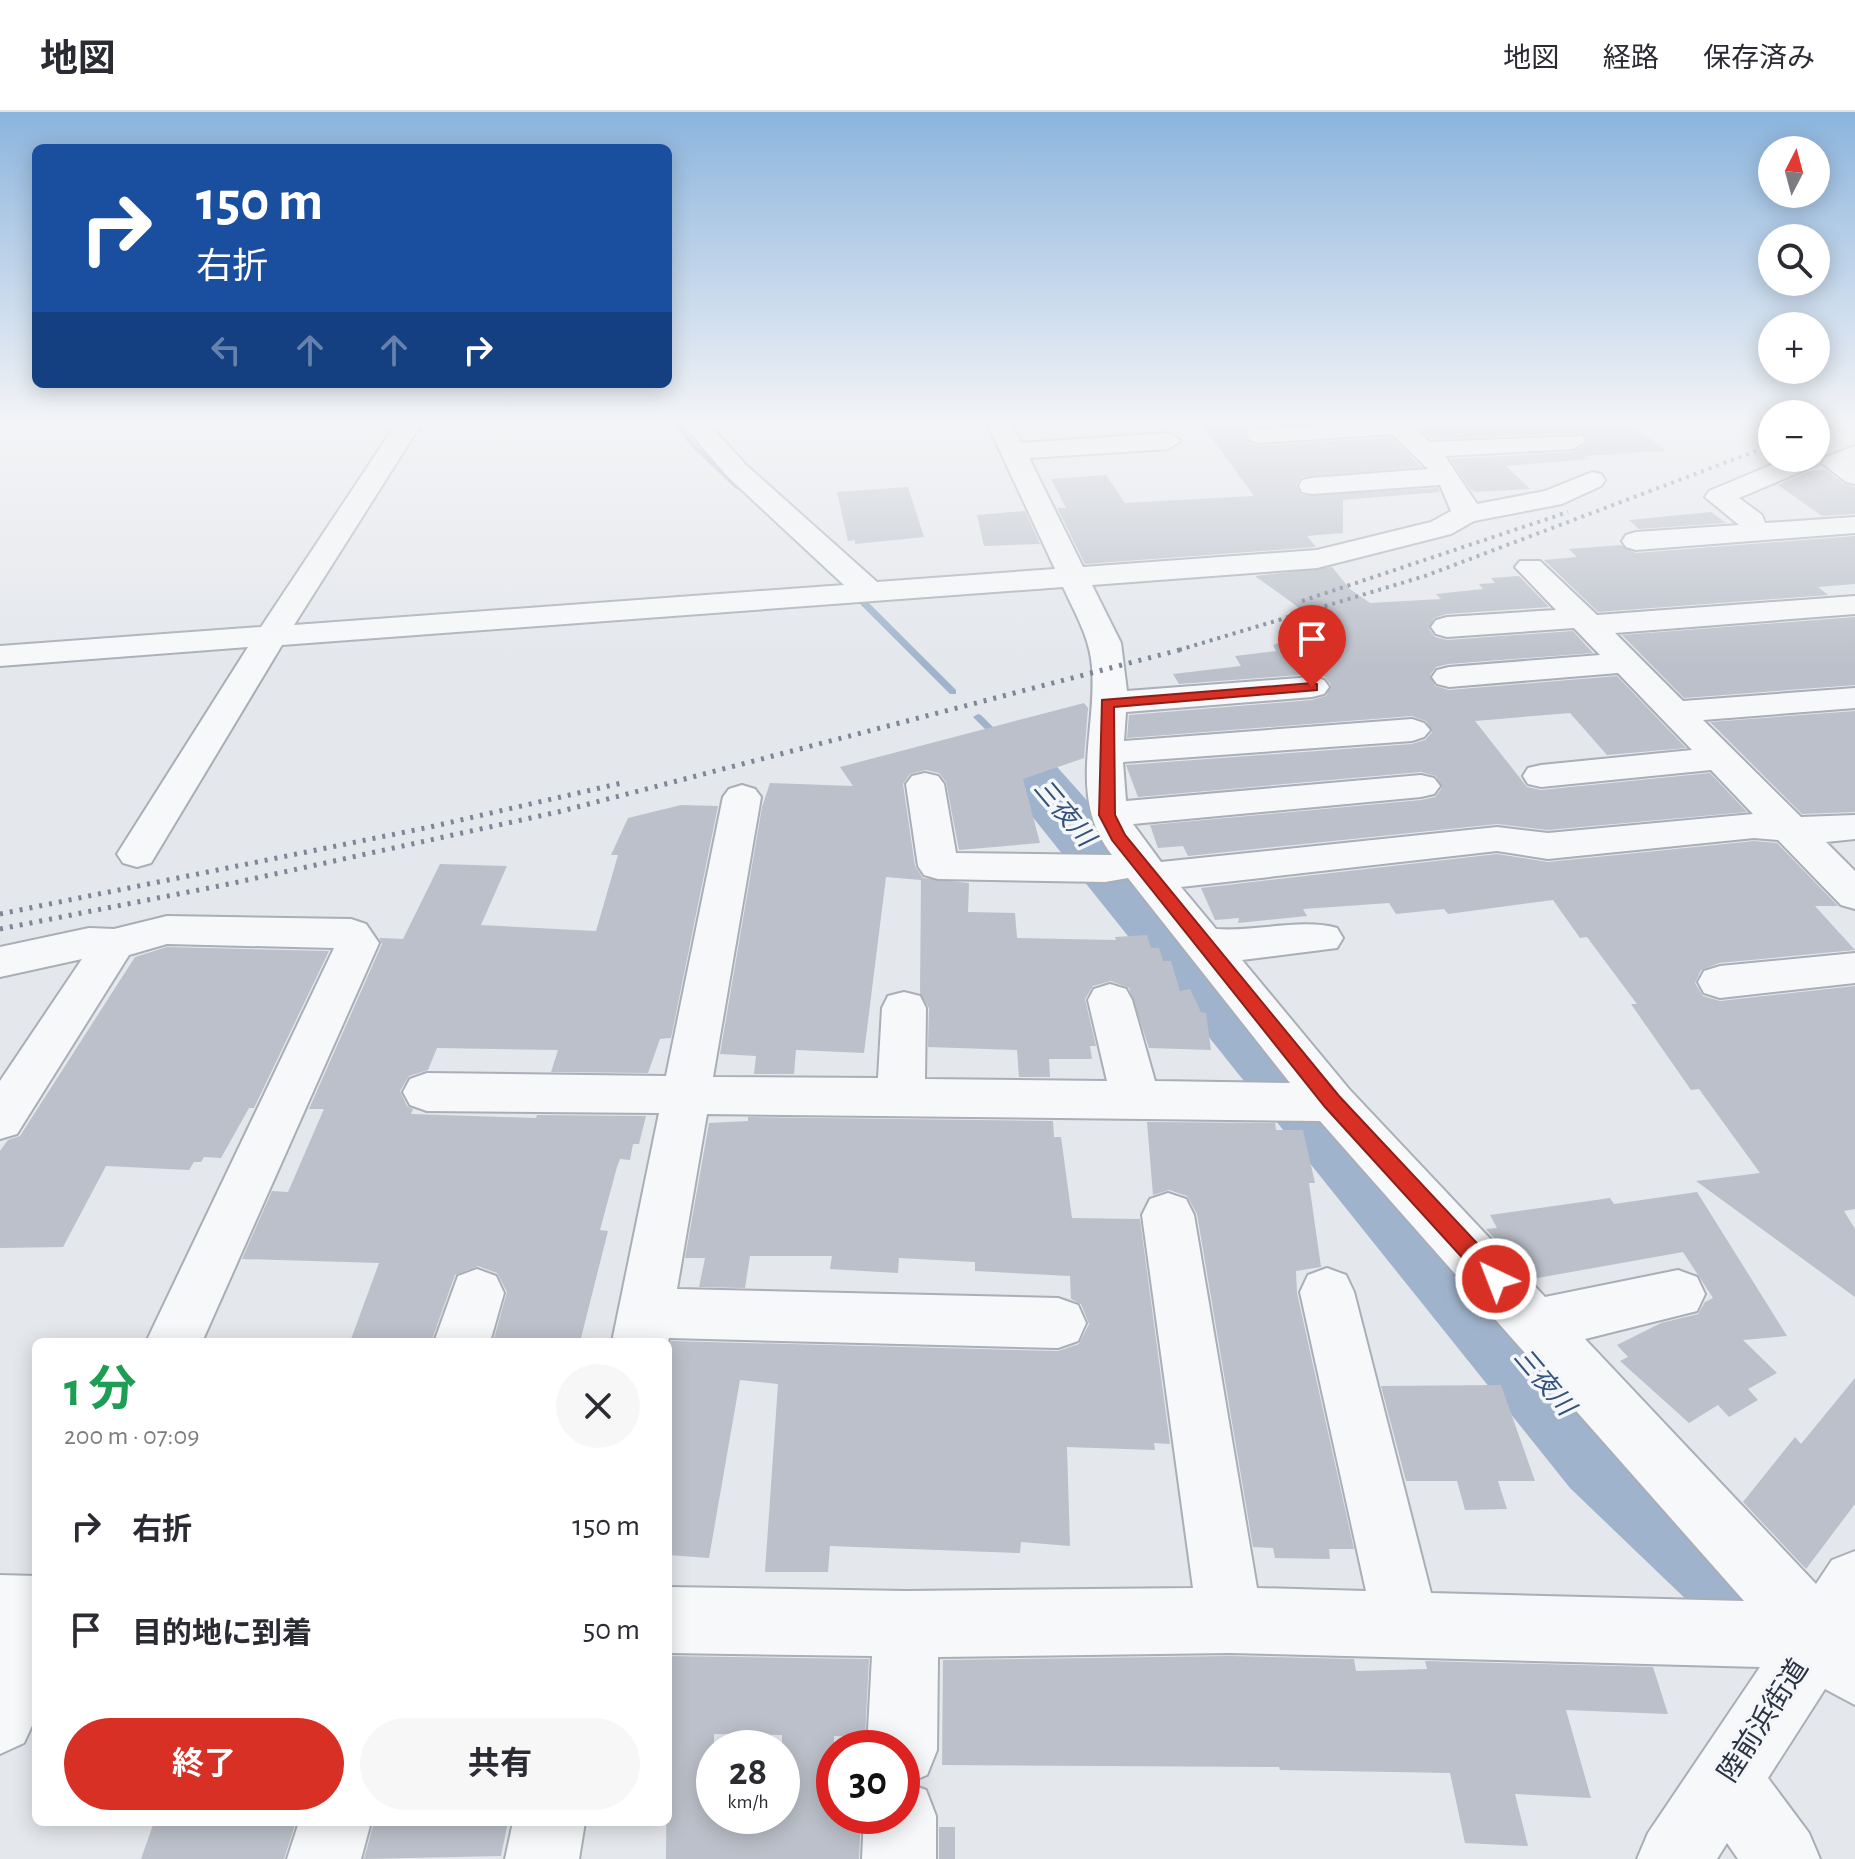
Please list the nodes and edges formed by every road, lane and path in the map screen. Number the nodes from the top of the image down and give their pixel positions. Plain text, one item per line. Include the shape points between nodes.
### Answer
1 (358, 503) edge
2 (769, 503) edge
3 (1038, 503) edge
4 (1464, 503) edge
5 (1528, 503) edge
6 (1727, 503) edge
7 (1466, 514) junction
8 (1752, 521) dead end
9 (1855, 525) edge
10 (1636, 541) dead end
11 (1530, 567) dead end
12 (1076, 579) junction
13 (860, 594) junction
14 (1855, 605) edge
15 (1585, 622) junction
16 (1447, 627) dead end
17 (271, 636) junction
18 (0, 656) edge
19 (1625, 663) junction
20 (1449, 677) dead end
21 (1312, 687) dead end
22 (1855, 698) edge
23 (1107, 703) junction
24 (1674, 712) junction
25 (1412, 730) dead end
26 (1105, 753) junction
27 (1719, 758) junction
28 (1541, 776) dead end
29 (925, 784) dead end
30 (1421, 786) dead end
31 (742, 797) dead end
32 (1107, 815) junction
33 (1855, 827) edge
34 (1789, 829) junction
35 (137, 854) dead end
36 (1143, 870) junction
37 (1855, 895) edge
38 (1322, 938) dead end
39 (1205, 943) junction
40 (114, 944) junction
41 (0, 962) edge
42 (1855, 968) edge
43 (1720, 982) dead end
44 (1110, 1000) dead end
45 (904, 1008) dead end
46 (427, 1092) dead end
47 (685, 1095) junction
48 (901, 1097) junction
49 (1136, 1100) junction
50 (1332, 1102) junction
51 (0, 1120) edge
52 (1168, 1215) dead end
53 (1327, 1292) dead end
54 (1678, 1294) dead end
55 (1058, 1323) dead end
56 (1537, 1324) junction
57 (642, 1328) edge
58 (176, 1338) edge
59 (0, 1608) edge
60 (32, 1609) edge
61 (672, 1620) edge
62 (1230, 1620) junction
63 (906, 1624) junction
64 (1406, 1625) junction
65 (1843, 1630) edge
66 (32, 1650) edge
67 (0, 1719) edge
68 (903, 1730) edge
69 (1726, 1781) junction
70 (334, 1826) edge
71 (548, 1826) edge
72 (900, 1834) edge
73 (324, 1859) edge
74 (542, 1859) edge
75 (899, 1859) edge
76 (1674, 1859) edge
77 (1783, 1859) edge

1 - 17 street
2 - 13 street
3 - 12 street
4 - 7 street
5 - 7 street
6 - 8 street
7 - 12 street via 1441,528 1317,559
9 - 10 street
11 - 15 street
12 - 13 street
12 - 23 street via 1105,643 1110,666
13 - 17 street
14 - 15 street
15 - 16 street
15 - 19 street
17 - 18 street
17 - 35 street
19 - 20 street
19 - 24 street
21 - 23 street
22 - 24 street
23 - 26 street
24 - 27 street
25 - 26 street
26 - 32 street
27 - 28 street
27 - 34 street
29 - 36 street via 938,866
30 - 32 street
31 - 47 street
32 - 36 street
33 - 34 street
34 - 36 street via 1754,826 1548,846 1497,839
34 - 37 street
36 - 39 street
38 - 39 street via 1248,946
39 - 50 street
40 - 41 street via 89,943
40 - 51 street
40 - 58 street via 167,930 351,934 358,943
42 - 43 street
44 - 49 street
45 - 48 street
46 - 47 street
47 - 48 street
47 - 57 street
48 - 49 street
49 - 50 street
50 - 56 street
52 - 62 street
53 - 64 street
54 - 56 street
55 - 57 street
56 - 65 street
59 - 60 street
61 - 63 street
62 - 63 street
62 - 64 street
63 - 68 street
64 - 65 street
65 - 69 street, 陸前浜街道
66 - 67 street
69 - 76 street, 陸前浜街道
69 - 77 street
70 - 73 street
71 - 74 street
72 - 75 street

